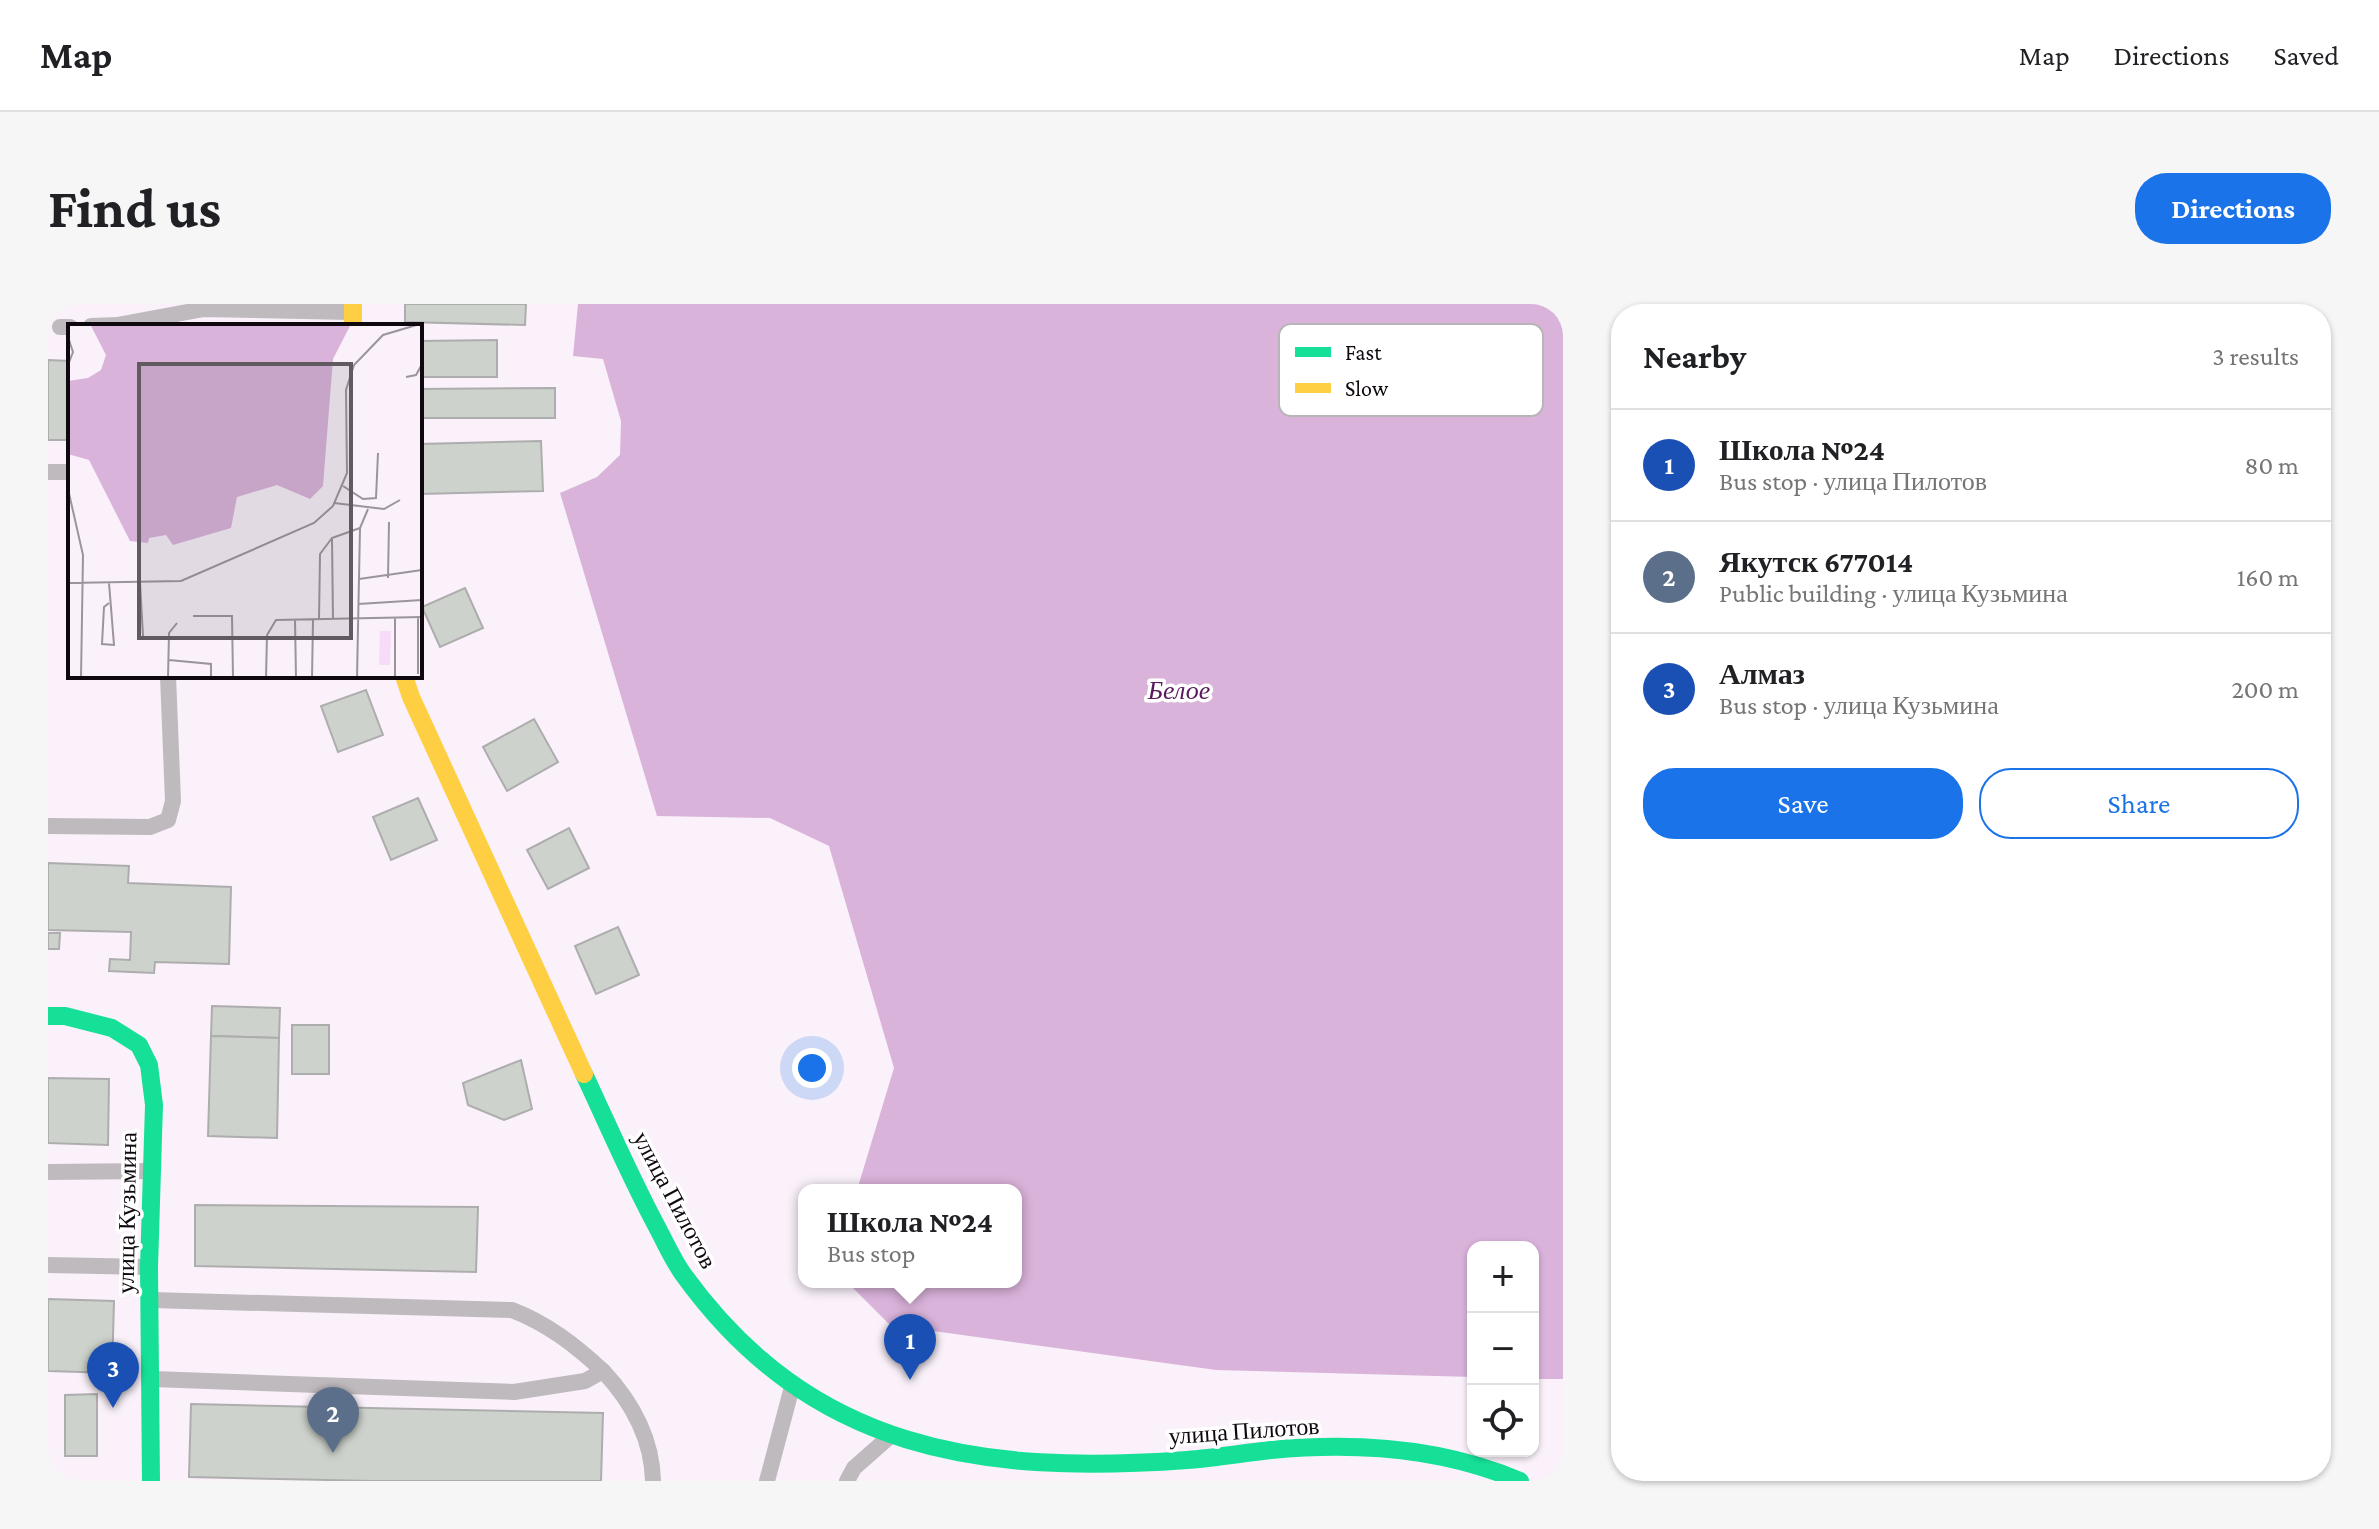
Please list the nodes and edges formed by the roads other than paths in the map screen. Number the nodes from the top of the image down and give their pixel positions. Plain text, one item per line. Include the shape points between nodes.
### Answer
1 (353, 314) edge
2 (122, 324) edge
3 (168, 678) edge
4 (405, 678) edge
5 (48, 826) edge
6 (48, 1016) edge
7 (151, 1171) junction
8 (48, 1172) edge
9 (48, 1265) edge
10 (149, 1267) junction
11 (149, 1300) junction
12 (603, 1371) junction
13 (149, 1379) junction
14 (792, 1385) junction
15 (890, 1436) junction
16 (151, 1481) edge
17 (653, 1481) edge
18 (767, 1481) edge
19 (847, 1481) edge
20 (1520, 1481) edge

1 - 2 lane via 204,309
3 - 5 lane via 173,801 168,820 150,827
4 - 14 street, улица Пилотов via 638,1191 682,1273 728,1328
6 - 7 street, улица Кузьмина via 112,1028 139,1045 149,1065 154,1105
7 - 8 lane
7 - 10 street, улица Кузьмина
9 - 10 lane
10 - 11 street, улица Кузьмина
11 - 12 lane via 512,1310 541,1321
11 - 13 street, улица Кузьмина
12 - 13 lane via 585,1381 514,1392
12 - 17 lane via 625,1394 644,1431
13 - 16 street, улица Кузьмина
14 - 15 street, улица Пилотов
14 - 18 lane
15 - 19 lane
15 - 20 street, улица Пилотов via 961,1455 1069,1465 1275,1450 1422,1452

